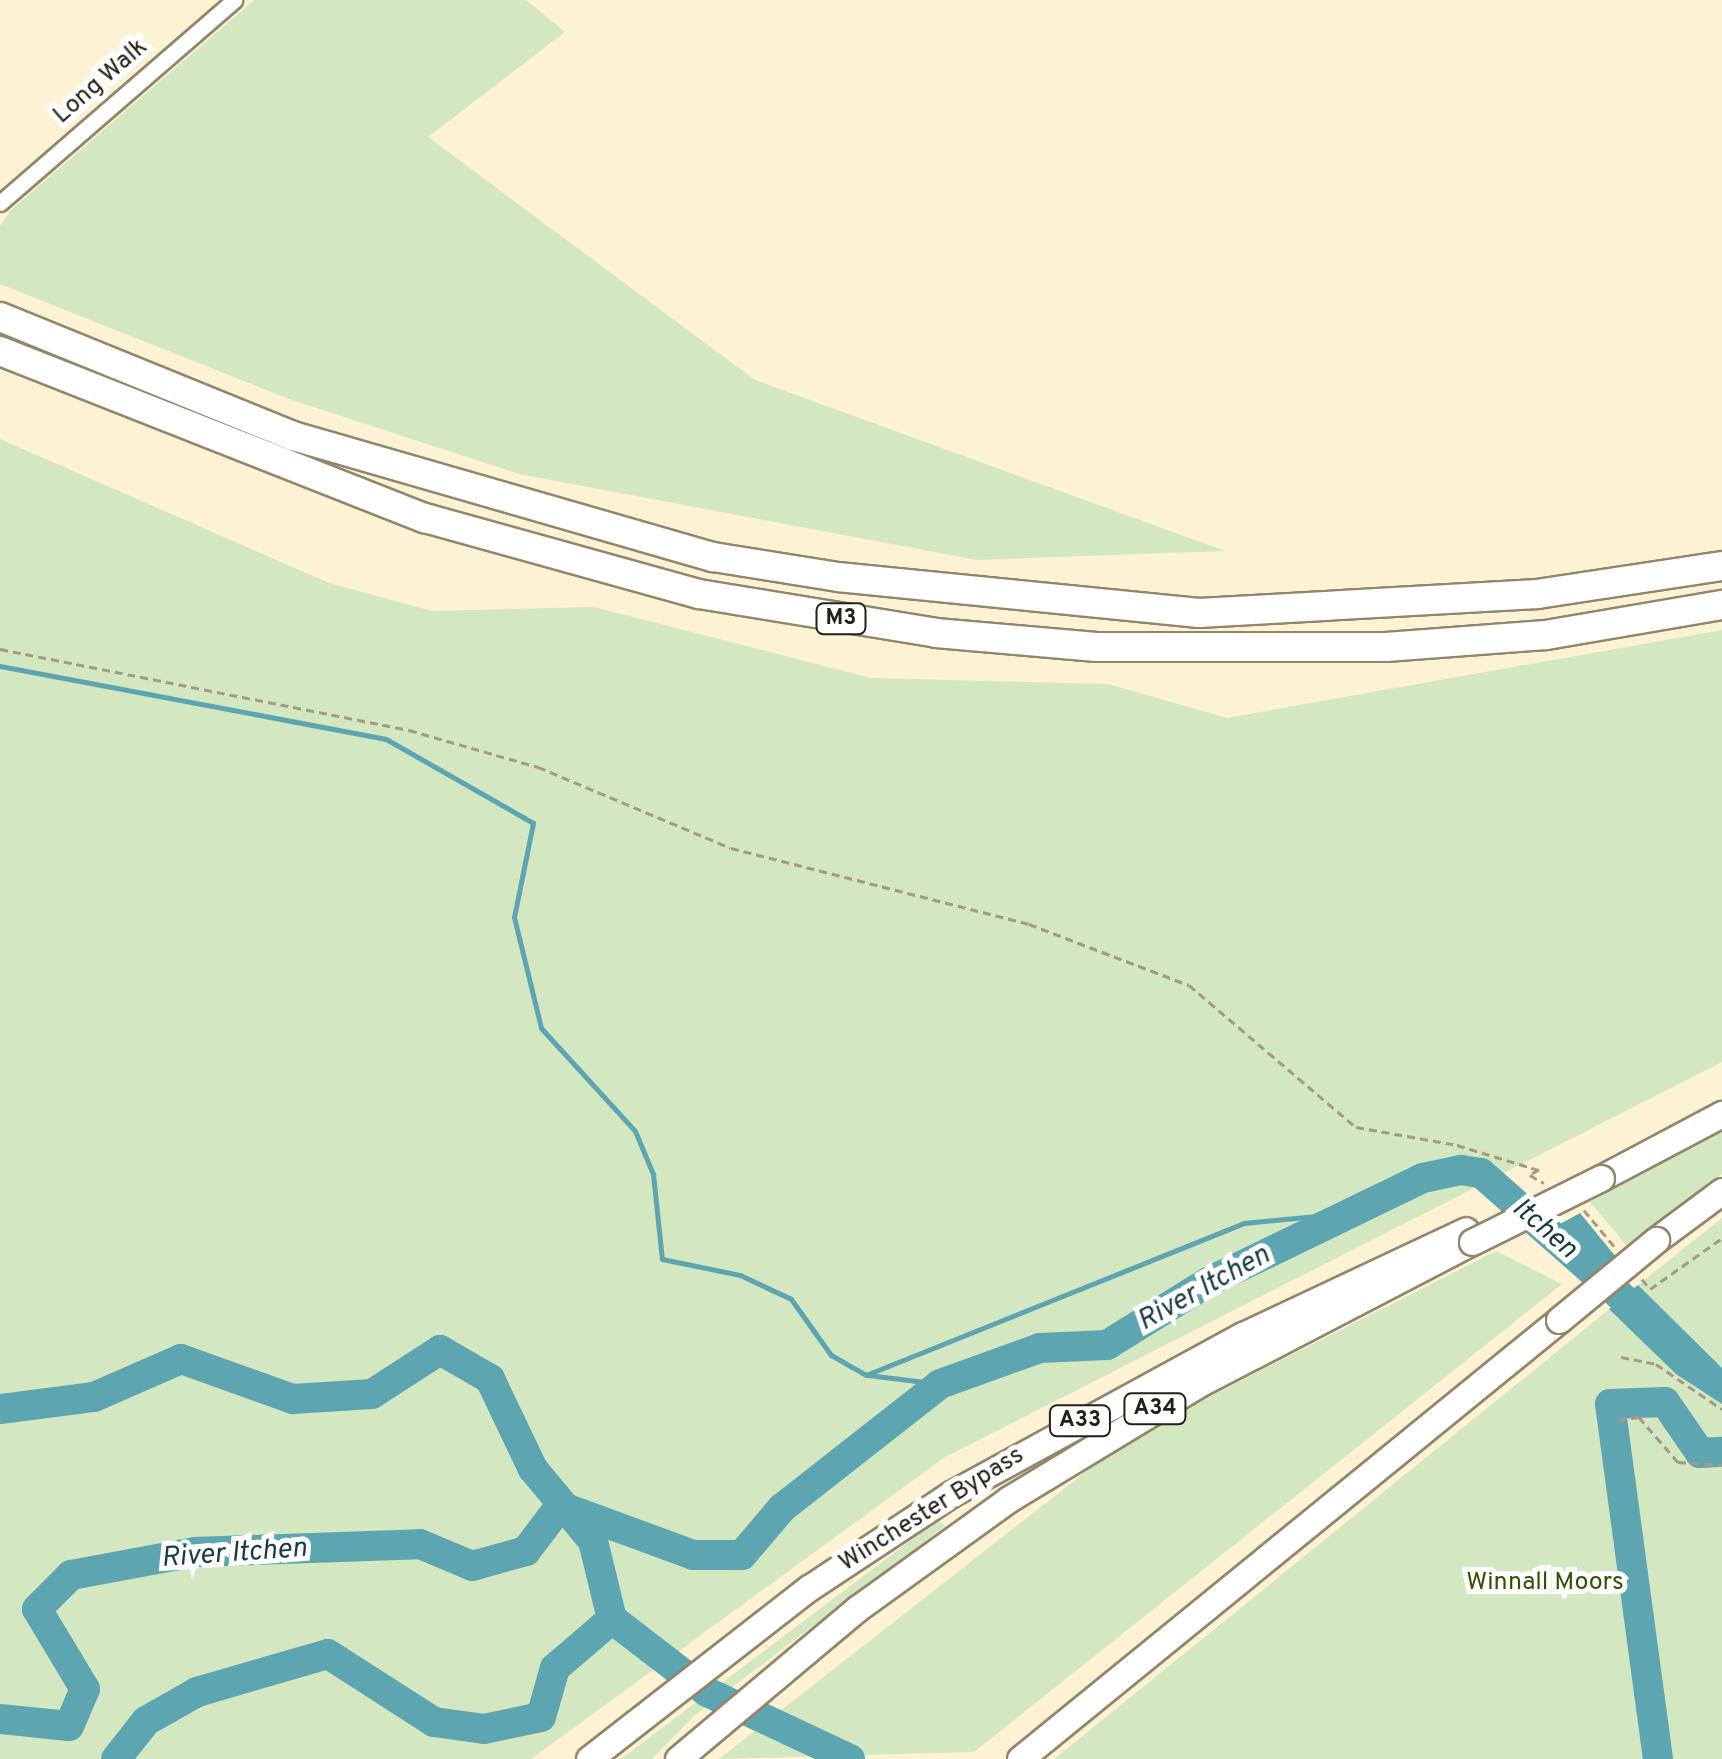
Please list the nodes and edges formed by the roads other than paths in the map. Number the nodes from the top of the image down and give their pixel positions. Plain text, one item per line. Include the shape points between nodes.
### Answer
1 (234, 0) edge
2 (0, 203) edge
3 (0, 317) edge
4 (0, 351) edge
5 (1722, 566) edge
6 (1722, 605) edge
7 (1722, 1114) edge
8 (1722, 1191) edge
9 (1469, 1236) junction
10 (589, 1759) edge
11 (678, 1759) edge
12 (1020, 1759) edge

1 - 2 street, Long Walk
3 - 5 highway, M3 via 311,442 695,552 838,577 1199,613 1537,594
4 - 6 highway, M3 via 424,518 699,594 917,630 1096,647 1350,648 1546,634
7 - 9 main road, A34, bridge
8 - 12 main road, bridge
9 - 10 main road, Winchester Bypass / A33 via 1021,1453 894,1529
9 - 11 main road, A34 via 1068,1462 929,1554 770,1677

